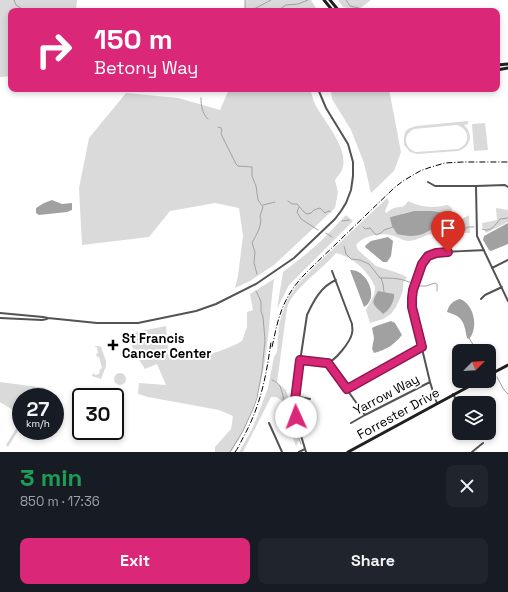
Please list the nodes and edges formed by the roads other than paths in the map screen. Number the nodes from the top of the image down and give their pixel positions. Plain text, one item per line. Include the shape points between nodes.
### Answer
1 (324, 0) edge
2 (330, 0) edge
3 (331, 8) edge
4 (337, 8) edge
5 (319, 92) edge
6 (428, 182) dead end
7 (476, 186) junction
8 (508, 187) edge
9 (484, 250) junction
10 (508, 260) edge
11 (492, 268) junction
12 (332, 271) dead end
13 (336, 280) junction
14 (502, 287) junction
15 (481, 299) dead end
16 (508, 301) edge
17 (0, 313) edge
18 (0, 318) edge
19 (48, 318) junction
20 (422, 347) junction
21 (300, 360) junction
22 (328, 363) junction
23 (508, 365) edge
24 (496, 372) edge
25 (430, 382) junction
26 (465, 388) edge
27 (347, 389) junction
28 (453, 394) joint
29 (295, 396) junction
30 (310, 399) dead end
31 (437, 403) junction
32 (365, 415) junction
33 (269, 423) dead end
34 (351, 423) dead end
35 (483, 443) dead end
36 (306, 451) edge
37 (282, 452) edge
38 (299, 452) edge
39 (348, 452) edge
40 (472, 452) edge

1 - 3 street
2 - 4 street
5 - 19 street via 348,144 354,162 354,176 342,211 294,258 256,284 196,311 138,323 97,323
6 - 7 street via 435,186
7 - 8 street
7 - 9 street via 477,233
9 - 11 street
9 - 20 street via 436,253 428,256 422,264 412,298 412,307
10 - 11 street
11 - 14 street
12 - 13 street
13 - 21 street via 313,301 307,315
13 - 22 street via 353,332 338,356
14 - 15 street
14 - 16 street
17 - 19 street
18 - 19 street
20 - 25 street
20 - 27 street
21 - 22 street
21 - 29 street
22 - 27 street
23 - 24 street
25 - 31 street
25 - 32 street, Yarrow Way
26 - 28 street, Forrester Drive
27 - 32 street
28 - 31 street, Forrester Drive
29 - 30 street
29 - 36 street via 294,408
31 - 39 street, Forrester Drive
32 - 34 street, Yarrow Way
33 - 37 street
35 - 40 street
36 - 38 street

